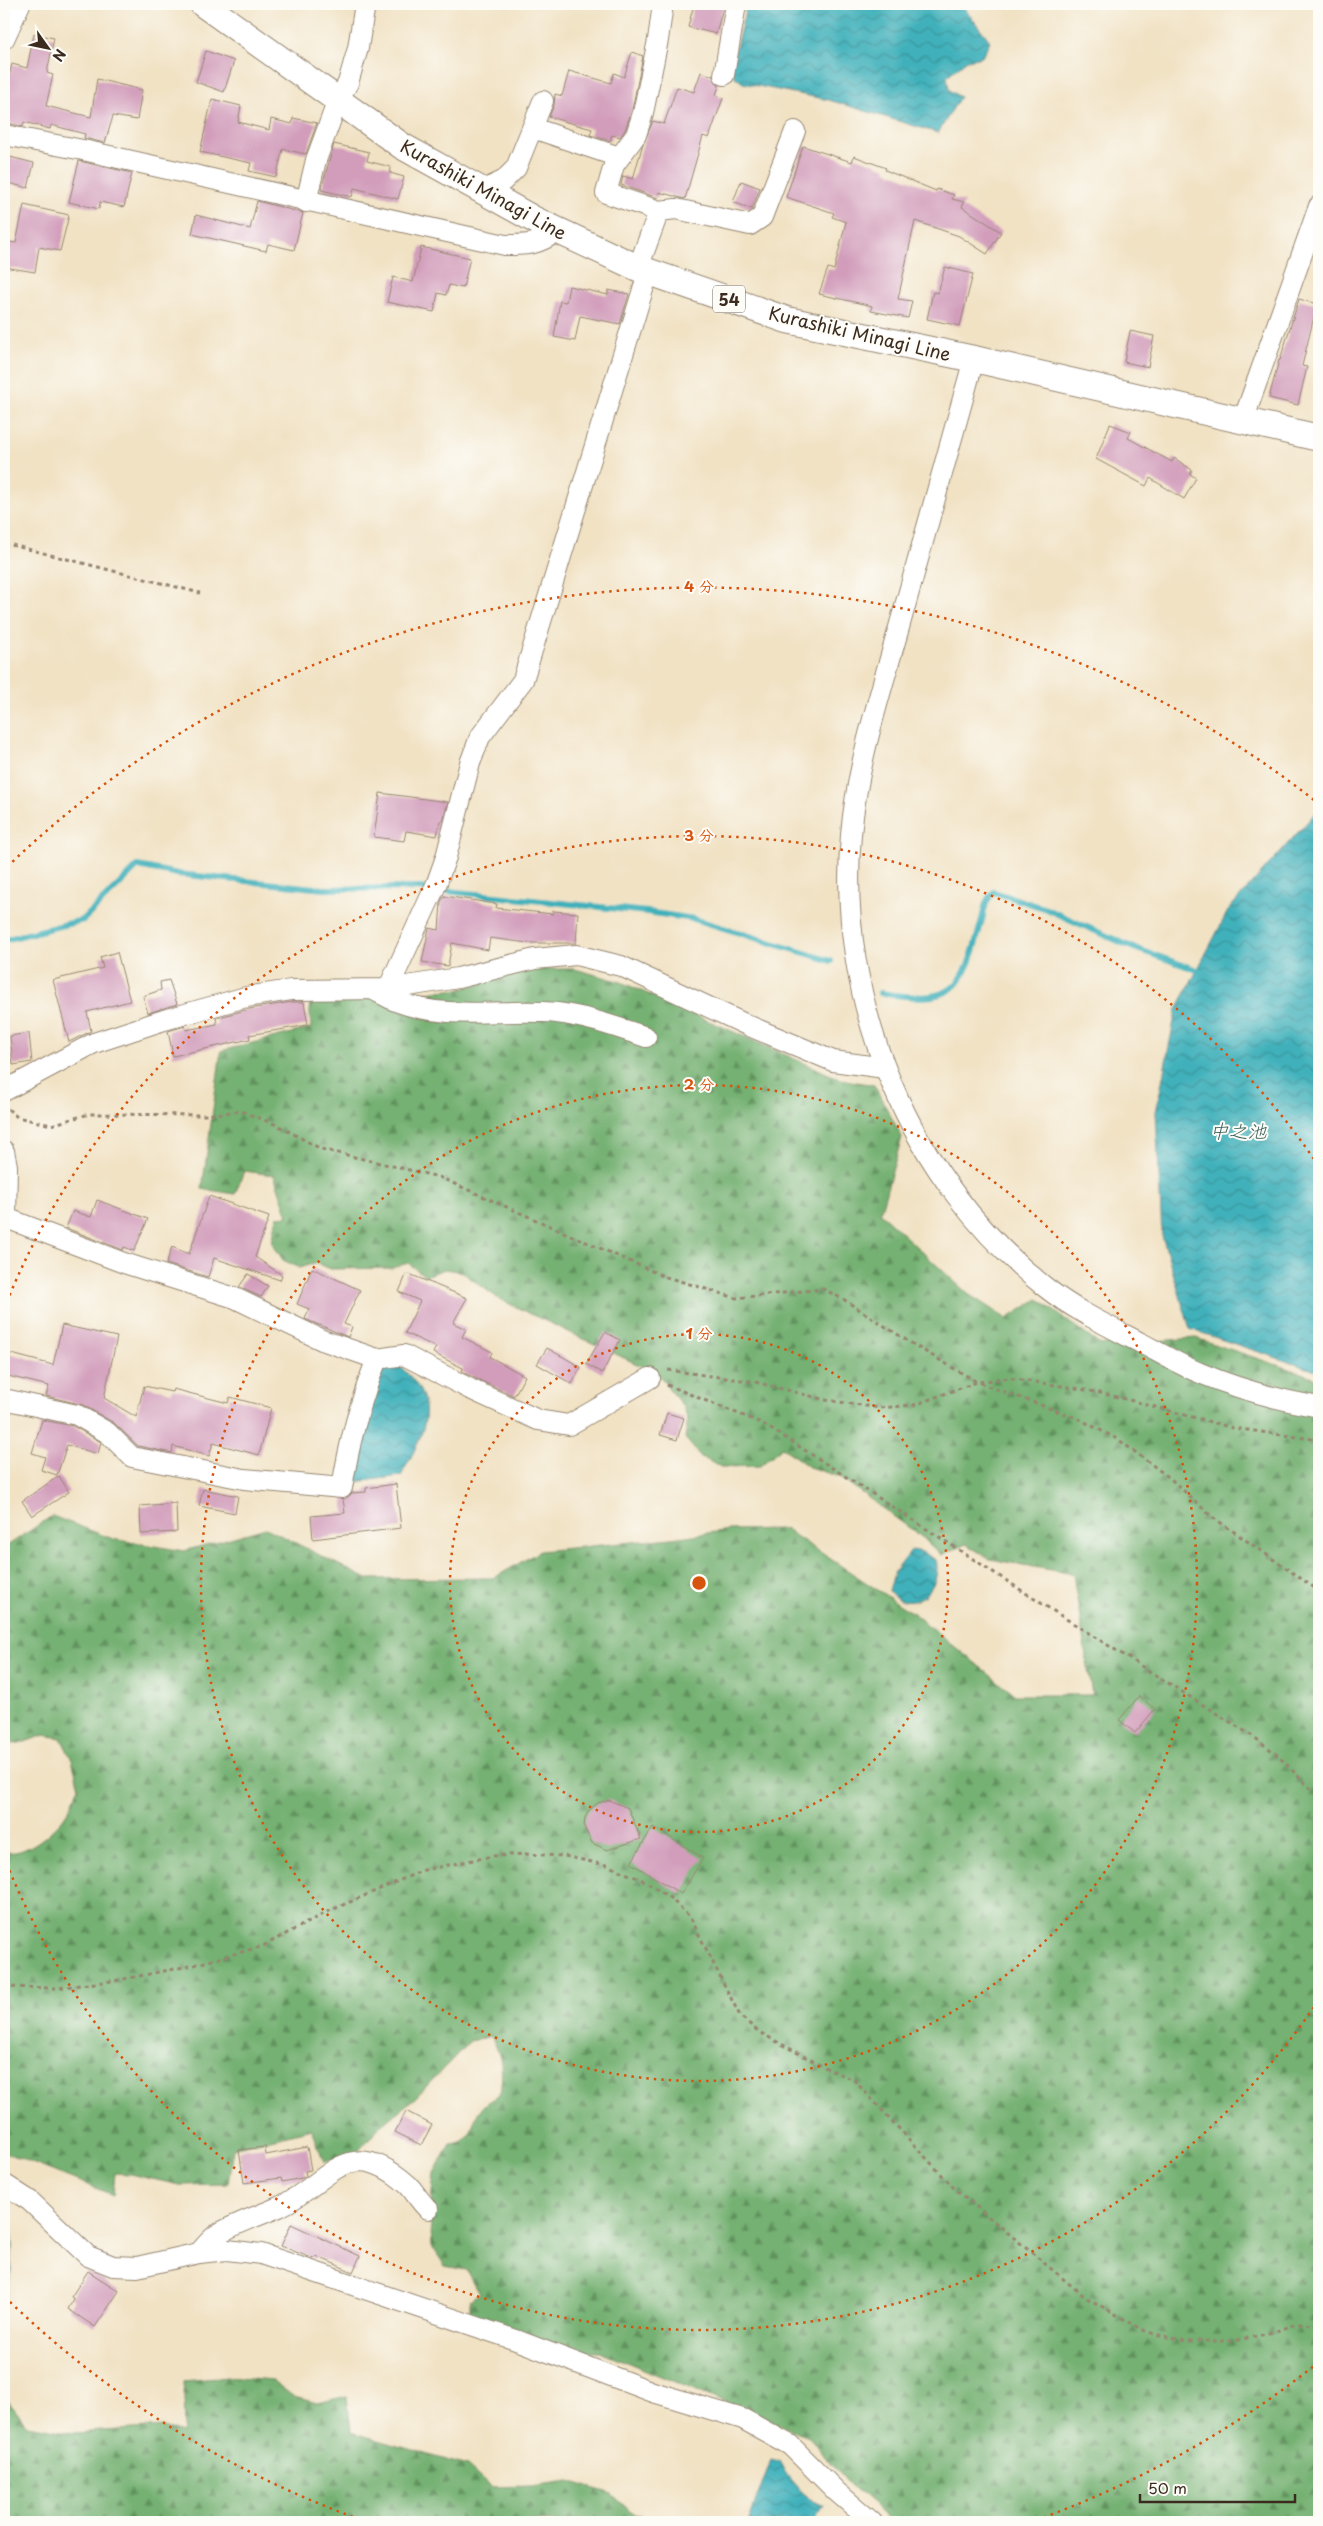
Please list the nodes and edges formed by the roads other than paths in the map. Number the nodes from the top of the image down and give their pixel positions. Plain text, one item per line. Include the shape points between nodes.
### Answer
1 (20, 4) edge
2 (203, 4) edge
3 (365, 4) edge
4 (663, 4) edge
5 (736, 4) edge
6 (4, 39) edge
7 (724, 75) dead end
8 (338, 100) junction
9 (543, 101) dead end
10 (533, 128) junction
11 (795, 131) dead end
12 (4, 135) edge
13 (619, 157) junction
14 (483, 190) junction
15 (306, 202) junction
16 (1319, 206) edge
17 (659, 211) junction
18 (558, 231) junction
19 (643, 269) junction
20 (974, 359) junction
21 (1244, 422) junction
22 (1319, 438) edge
23 (380, 989) junction
24 (646, 1037) dead end
25 (885, 1068) junction
26 (4, 1091) edge
27 (4, 1151) edge
28 (377, 1359) junction
29 (650, 1378) road end
30 (4, 1399) edge
31 (1319, 1407) edge
32 (4, 2184) edge
33 (428, 2209) dead end
34 (199, 2253) junction
35 (872, 2522) edge

1 - 6 street
2 - 8 main road, Kurashiki Minagi Line / 54
3 - 8 street via 358,48 348,83
4 - 13 street via 643,113 636,134
5 - 7 street
8 - 14 main road, Kurashiki Minagi Line / 54 via 402,146
8 - 15 street via 316,160
9 - 10 street
10 - 13 street
10 - 14 street via 516,168 503,181
11 - 17 street via 762,217 750,225 676,209
12 - 15 street
13 - 17 street via 606,193
14 - 18 main road, Kurashiki Minagi Line / 54
15 - 18 street via 505,245 527,246
16 - 21 street
17 - 19 street
18 - 19 main road, Kurashiki Minagi Line / 54
19 - 20 main road, Kurashiki Minagi Line / 54 via 787,320
19 - 23 street via 523,680 480,737 434,889
20 - 21 main road, Kurashiki Minagi Line / 54
20 - 25 street via 860,766 851,836 849,898 854,952
21 - 22 main road, Kurashiki Minagi Line / 54
23 - 24 street via 398,1002 432,1010 556,1013 588,1018
23 - 25 street via 458,978 535,959 576,955 621,966 833,1061
23 - 26 street via 292,990 246,997 94,1043
25 - 31 street via 911,1126 940,1174 1009,1255 1046,1288 1084,1314 1198,1373 1246,1390
27 - 28 street via 7,1166 6,1218 124,1263 235,1298 322,1340
28 - 29 street via 404,1355 538,1420 569,1425
28 - 30 street via 363,1393 342,1488 244,1479 132,1457 108,1433 77,1415
32 - 34 street via 30,2201 88,2256 113,2266 137,2267
33 - 34 street via 410,2187 392,2173 375,2165 343,2164 283,2205 216,2234
34 - 35 street via 227,2250 260,2254 519,2341 653,2392 743,2419 790,2445

